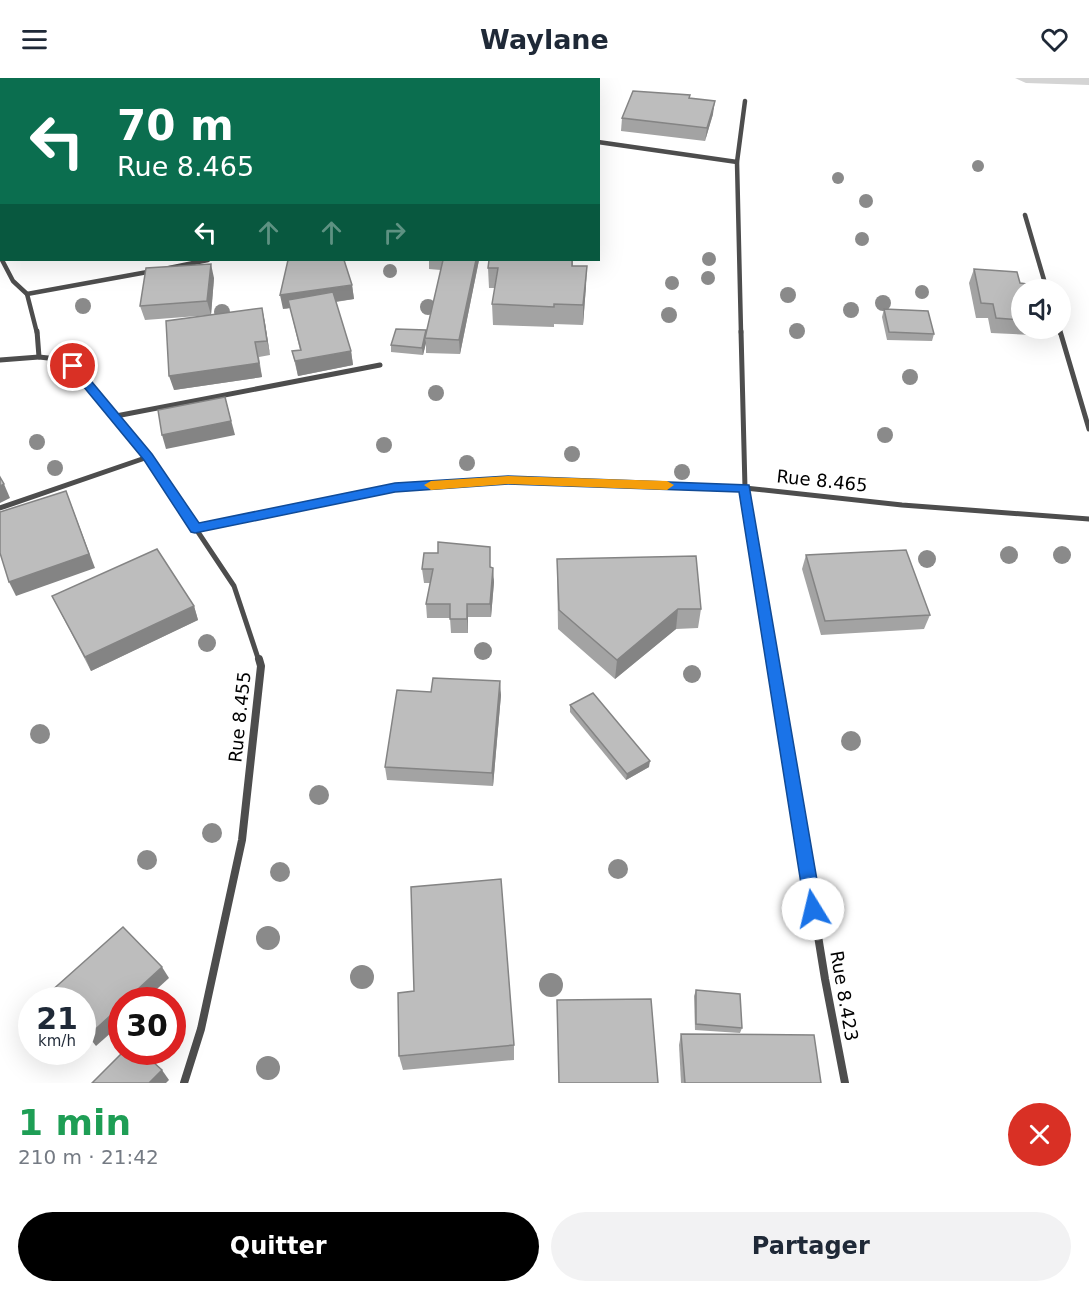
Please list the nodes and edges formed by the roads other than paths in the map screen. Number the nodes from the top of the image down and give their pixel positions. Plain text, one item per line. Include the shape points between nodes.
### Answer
1 (745, 100) dead end
2 (600, 142) edge
3 (737, 162) junction
4 (1024, 215) dead end
5 (3, 261) edge
6 (203, 261) edge
7 (1044, 279) edge
8 (27, 294) junction
9 (1062, 339) edge
10 (39, 357) junction
11 (0, 360) edge
12 (380, 365) dead end
13 (116, 416) junction
14 (1089, 429) edge
15 (148, 457) junction
16 (745, 488) junction
17 (0, 508) edge
18 (1089, 519) edge
19 (195, 528) junction
20 (184, 1083) edge
21 (845, 1083) edge

1 - 3 street, Rue 8.423
2 - 3 street
3 - 16 street, Rue 8.423
4 - 7 street
5 - 8 street via 13,281
6 - 8 street
8 - 10 street via 36,321
9 - 14 street
10 - 11 street, Rue 8.455
10 - 13 street, Rue 8.455 via 73,366
12 - 13 street
13 - 15 street, Rue 8.455
15 - 17 street
15 - 19 street, Rue 8.455
16 - 18 street, Rue 8.465
16 - 19 street, Rue 8.465 via 508,480 395,488
16 - 21 street, Rue 8.423
19 - 20 street, Rue 8.455 via 234,586 261,666 242,840 201,1029

